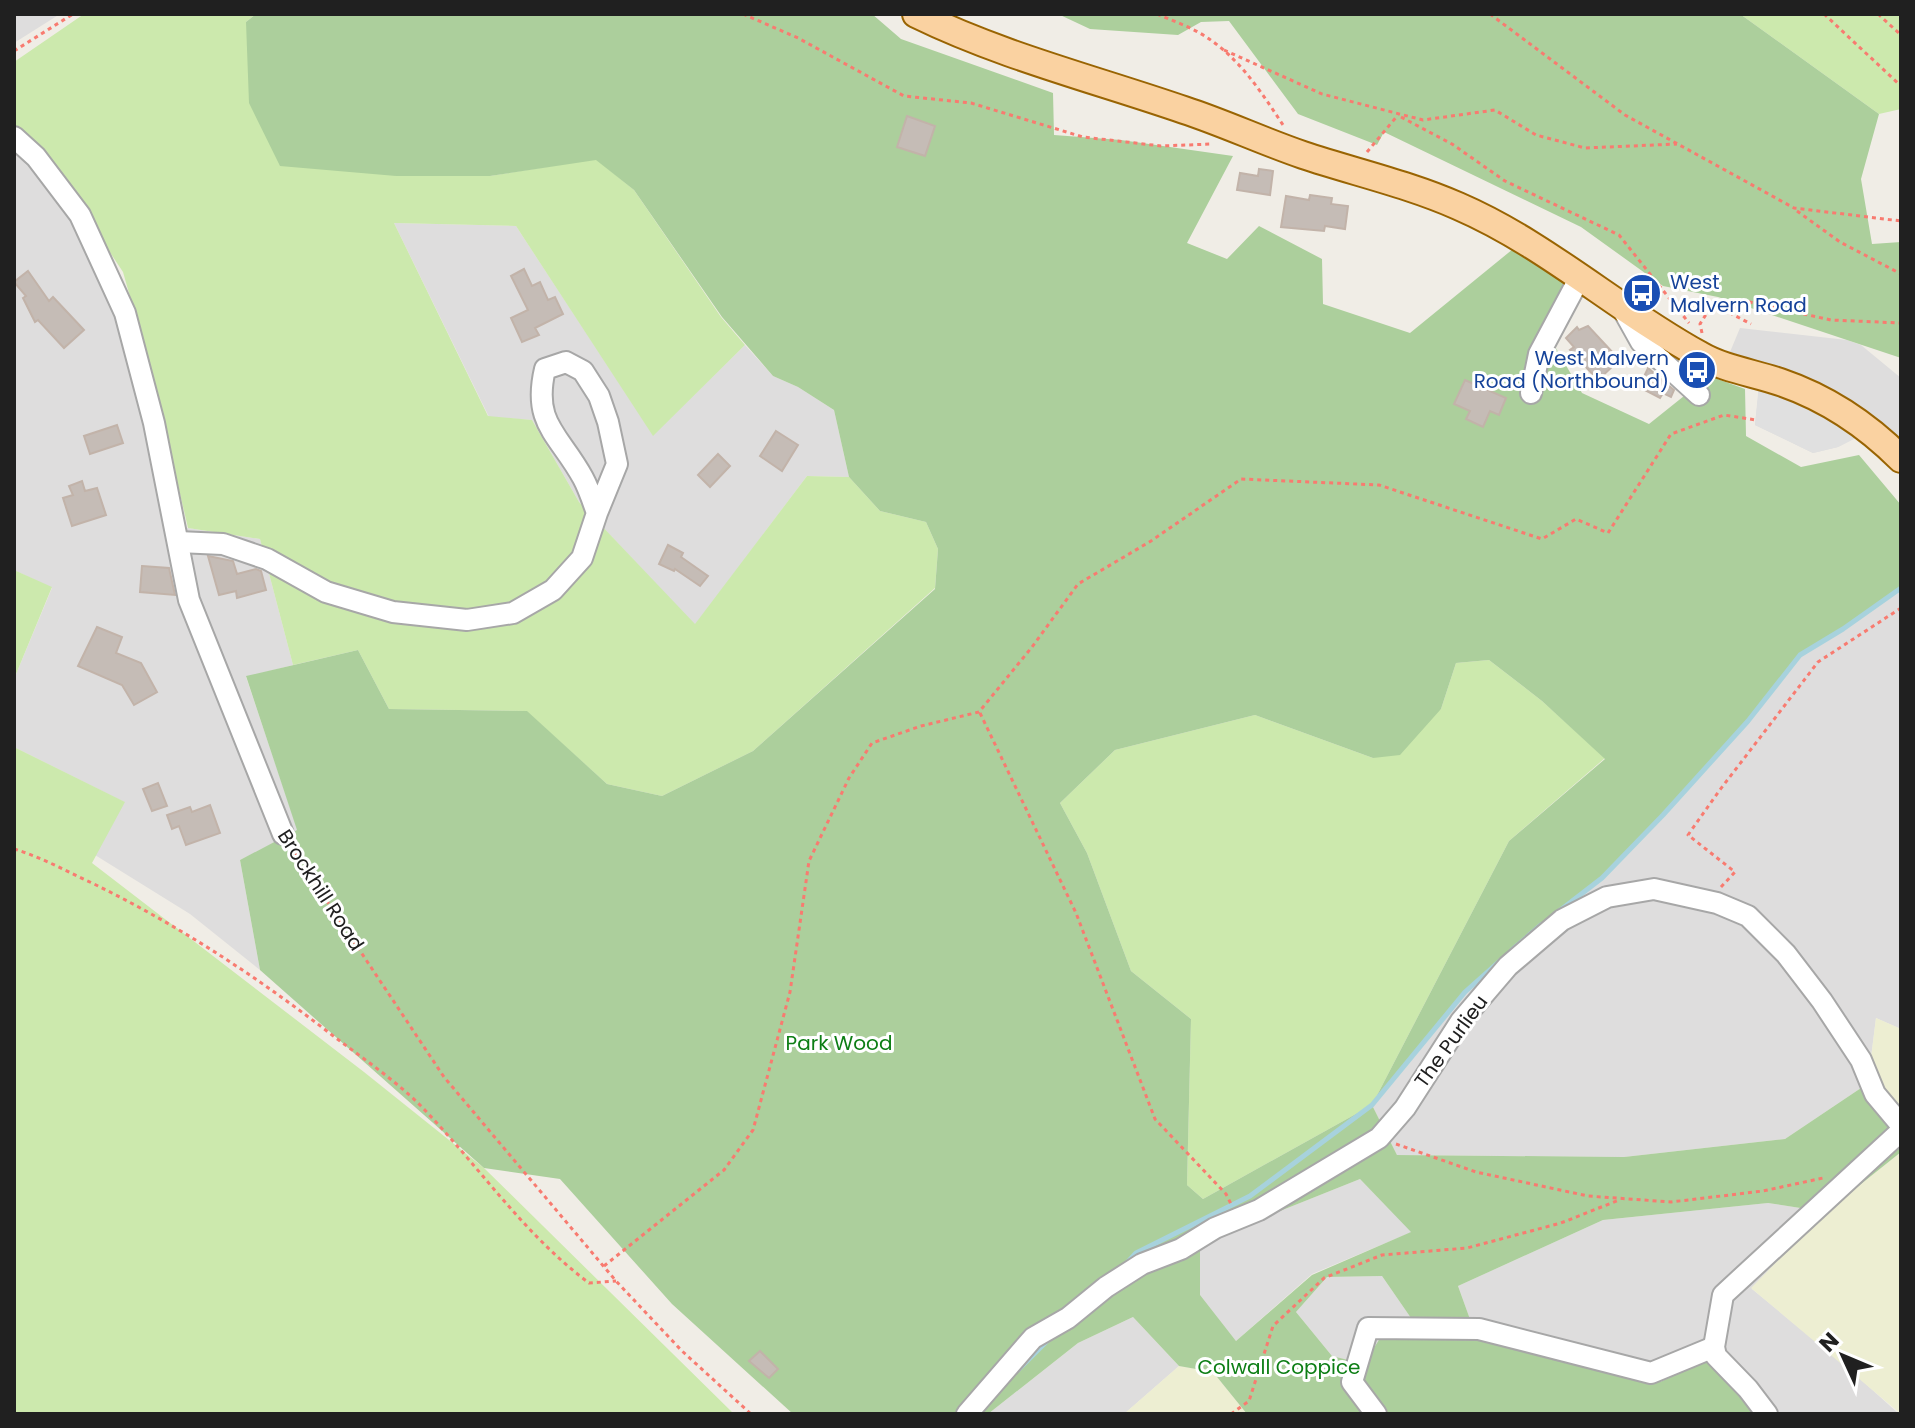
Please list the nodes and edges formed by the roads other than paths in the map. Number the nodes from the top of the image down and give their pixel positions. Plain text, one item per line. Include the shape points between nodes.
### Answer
1 (916, 14) edge
2 (14, 137) edge
3 (1580, 277) junction
4 (1622, 308) junction
5 (1531, 393) dead end
6 (1699, 395) dead end
7 (1901, 459) edge
8 (597, 513) junction
9 (178, 542) junction
10 (283, 834) road end
11 (1901, 1128) edge
12 (1714, 1347) junction
13 (967, 1414) edge
14 (1376, 1414) edge
15 (1767, 1414) edge

1 - 3 main road via 1029,60 1424,192 1495,223
2 - 9 street, Brockhill Road via 80,215 125,313
3 - 4 main road
3 - 5 street via 1539,354
4 - 6 street via 1641,342
4 - 7 main road via 1714,362 1779,381 1820,403 1864,427
8 - 8 street via 583,479 543,417 540,389 545,369 566,362 583,371 599,396 617,464
8 - 9 street via 582,558 553,590 513,613 467,620 393,612 326,592 267,559 223,544
9 - 10 street, Brockhill Road via 189,600
11 - 12 street via 1723,1295
11 - 13 street, The Purlieu via 1875,1094 1861,1060 1822,1001 1748,916 1654,889 1607,897 1562,920 1508,966 1461,1021 1405,1108 1379,1138 1259,1210 1142,1264 1106,1287 1033,1338
12 - 14 street via 1651,1373 1479,1329 1368,1328 1352,1382
12 - 15 street via 1721,1363

